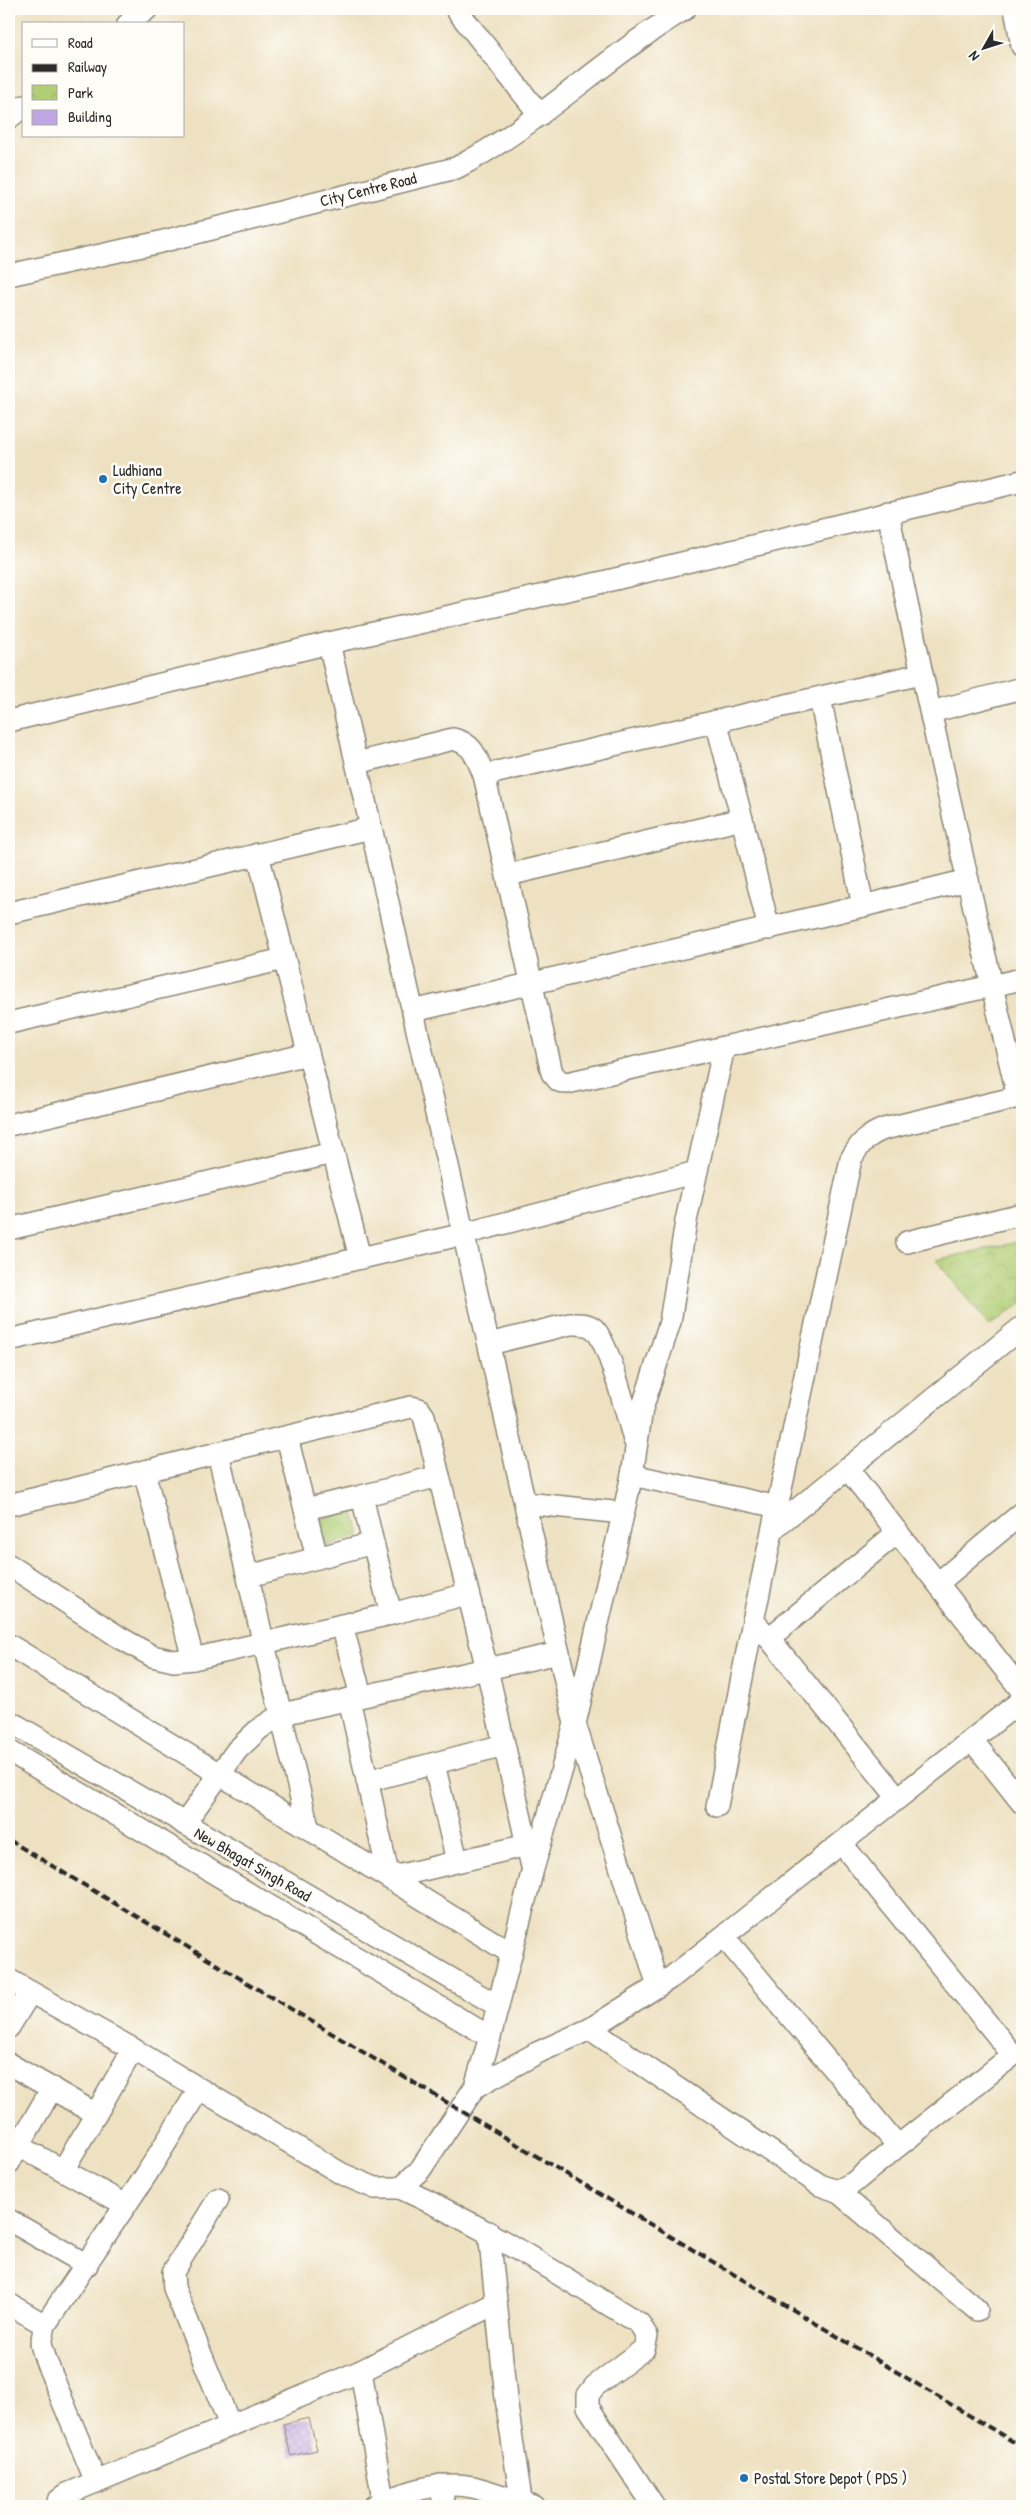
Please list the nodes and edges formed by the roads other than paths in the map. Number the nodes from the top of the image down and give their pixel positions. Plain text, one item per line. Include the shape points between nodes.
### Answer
1 (146, 9) edge
2 (456, 9) edge
3 (685, 9) edge
4 (1015, 9) edge
5 (130, 22) edge
6 (1022, 46) edge
7 (22, 108) edge
8 (540, 115) junction
9 (9, 118) edge
10 (9, 275) edge
11 (1022, 481) edge
12 (888, 512) junction
13 (329, 643) junction
14 (921, 674) junction
15 (1022, 688) edge
16 (820, 698) junction
17 (931, 712) junction
18 (9, 721) edge
19 (716, 722) junction
20 (357, 763) junction
21 (484, 775) junction
22 (742, 819) junction
23 (371, 828) junction
24 (258, 854) junction
25 (508, 875) junction
26 (968, 880) junction
27 (863, 906) junction
28 (9, 913) edge
29 (769, 928) junction
30 (284, 959) junction
31 (1022, 979) edge
32 (533, 983) junction
33 (992, 985) junction
34 (413, 1011) junction
35 (9, 1023) edge
36 (724, 1047) junction
37 (308, 1054) junction
38 (1020, 1096) edge
39 (9, 1125) edge
40 (333, 1154) junction
41 (696, 1172) junction
42 (1022, 1214) edge
43 (9, 1230) edge
44 (464, 1234) junction
45 (907, 1242) dead end
46 (360, 1258) junction
47 (1022, 1327) edge
48 (9, 1340) edge
49 (489, 1344) junction
50 (287, 1437) junction
51 (635, 1443) junction
52 (218, 1453) junction
53 (847, 1468) junction
54 (144, 1471) junction
55 (632, 1475) junction
56 (439, 1476) junction
57 (362, 1496) junction
58 (525, 1503) junction
59 (9, 1505) edge
60 (778, 1508) junction
61 (305, 1510) junction
62 (623, 1513) junction
63 (1022, 1514) edge
64 (773, 1529) junction
65 (898, 1532) junction
66 (373, 1543) junction
67 (317, 1558) junction
68 (9, 1565) edge
69 (250, 1576) junction
70 (938, 1583) junction
71 (467, 1594) junction
72 (391, 1614) junction
73 (753, 1621) junction
74 (342, 1625) junction
75 (769, 1638) junction
76 (264, 1643) junction
77 (9, 1645) edge
78 (559, 1653) junction
79 (193, 1659) junction
80 (487, 1669) junction
81 (1022, 1691) edge
82 (355, 1698) junction
83 (1022, 1700) edge
84 (282, 1714) junction
85 (9, 1720) edge
86 (575, 1724) junction
87 (972, 1740) junction
88 (504, 1745) junction
89 (9, 1751) edge
90 (434, 1764) junction
91 (220, 1773) junction
92 (367, 1781) junction
93 (898, 1798) junction
94 (1022, 1803) edge
95 (717, 1806) dead end
96 (184, 1824) junction
97 (308, 1827) junction
98 (527, 1844) junction
99 (842, 1844) junction
100 (457, 1862) junction
101 (533, 1869) junction
102 (389, 1878) junction
103 (724, 1937) junction
104 (512, 1953) junction
105 (9, 1980) edge
106 (658, 1986) junction
107 (30, 1993) junction
108 (498, 2006) junction
109 (9, 2027) edge
110 (590, 2029) junction
111 (490, 2037) junction
112 (132, 2050) junction
113 (1018, 2061) edge
114 (9, 2064) edge
115 (475, 2087) junction
116 (52, 2088) junction
117 (199, 2088) junction
118 (96, 2114) junction
119 (898, 2146) junction
120 (14, 2154) edge
121 (63, 2170) junction
122 (400, 2188) junction
123 (838, 2191) junction
124 (218, 2199) dead end
125 (126, 2205) junction
126 (9, 2220) edge
127 (489, 2232) junction
128 (87, 2265) junction
129 (496, 2303) junction
130 (9, 2304) edge
131 (977, 2310) dead end
132 (45, 2325) junction
133 (361, 2371) junction
134 (230, 2425) junction
135 (96, 2482) junction
136 (441, 2485) junction
137 (381, 2505) edge
138 (526, 2505) edge
139 (57, 2506) edge
140 (444, 2506) edge
141 (654, 2506) edge

1 - 5 street
2 - 8 street
3 - 8 street, City Centre Road via 648,31
4 - 6 street
7 - 9 street
8 - 10 street, City Centre Road via 488,151 456,168
11 - 12 street
12 - 13 street via 603,582
12 - 14 street
13 - 18 street
13 - 20 street
14 - 16 street
14 - 17 street
15 - 17 street
16 - 19 street
16 - 27 street
17 - 26 street
19 - 21 street
19 - 22 street
20 - 21 street via 453,739 465,742 474,751
20 - 23 street
21 - 25 street
22 - 25 street
22 - 29 street
23 - 24 street
23 - 34 street
24 - 28 street
24 - 30 street
25 - 32 street
26 - 27 street
26 - 33 street
27 - 29 street
29 - 32 street
30 - 35 street
30 - 37 street
31 - 33 street
32 - 34 street
32 - 36 street via 552,1073 559,1081 567,1083
33 - 36 street
33 - 38 street
34 - 44 street
36 - 41 street
37 - 39 street
37 - 40 street
38 - 60 street via 884,1129 859,1145 852,1159
40 - 43 street
40 - 46 street
41 - 44 street
41 - 51 street via 670,1322 642,1408
42 - 45 street
44 - 46 street
44 - 49 street
46 - 48 street
47 - 53 street
49 - 51 street via 570,1324 593,1328 606,1351
49 - 58 street
50 - 52 street
50 - 56 street via 411,1407 419,1409 424,1416
50 - 61 street
51 - 55 street
52 - 54 street
52 - 69 street
53 - 64 street
53 - 65 street
54 - 59 street
54 - 79 street
55 - 60 street
55 - 62 street
56 - 57 street
56 - 71 street
57 - 61 street
57 - 66 street
58 - 62 street
58 - 78 street
60 - 64 street
61 - 67 street
62 - 86 street
63 - 70 street
64 - 73 street
65 - 70 street
65 - 75 street
66 - 67 street
66 - 72 street
67 - 69 street
68 - 79 street via 152,1656 174,1661
69 - 76 street
70 - 81 street
71 - 72 street
71 - 80 street
72 - 74 street
73 - 75 street
73 - 95 street
74 - 76 street
74 - 82 street
75 - 93 street
76 - 79 street
76 - 84 street
77 - 91 street
78 - 80 street
78 - 86 street
80 - 82 street
80 - 88 street
82 - 84 street
82 - 92 street
83 - 87 street
84 - 91 street via 259,1729 237,1750
84 - 97 street
85 - 96 street, New Bhagat Singh Road
86 - 101 street
86 - 106 street
87 - 93 street
87 - 94 street
88 - 90 street
88 - 98 street
89 - 111 street, New Bhagat Singh Road
90 - 92 street
90 - 100 street
91 - 96 street
91 - 97 street
92 - 102 street
93 - 99 street
96 - 108 street, New Bhagat Singh Road
97 - 102 street
98 - 100 street
98 - 101 street
99 - 103 street
99 - 113 street
100 - 102 street
101 - 104 street
102 - 104 street
103 - 106 street
103 - 119 street
104 - 108 street
105 - 107 street
106 - 110 street
107 - 109 street
107 - 112 street
108 - 111 street
110 - 115 street
110 - 123 street via 820,2185
111 - 115 street
112 - 117 street
112 - 118 street
113 - 119 street
114 - 116 street
115 - 122 street via 420,2170
116 - 118 street
116 - 120 street
117 - 122 street via 342,2174 375,2188
117 - 125 street
118 - 121 street
119 - 123 street via 853,2183
120 - 121 street
121 - 125 street
122 - 127 street
123 - 131 street
124 - 134 street via 173,2272 174,2288
125 - 128 street
126 - 128 street
127 - 129 street
127 - 141 street via 639,2323 647,2336 644,2349 595,2386 588,2395 588,2407
128 - 132 street
129 - 133 street
129 - 138 street via 506,2399
130 - 132 street
132 - 135 street via 42,2344 46,2361
133 - 134 street
133 - 137 street
134 - 135 street
135 - 139 street via 67,2494
136 - 137 street via 416,2489
136 - 138 street via 472,2487
136 - 140 street

